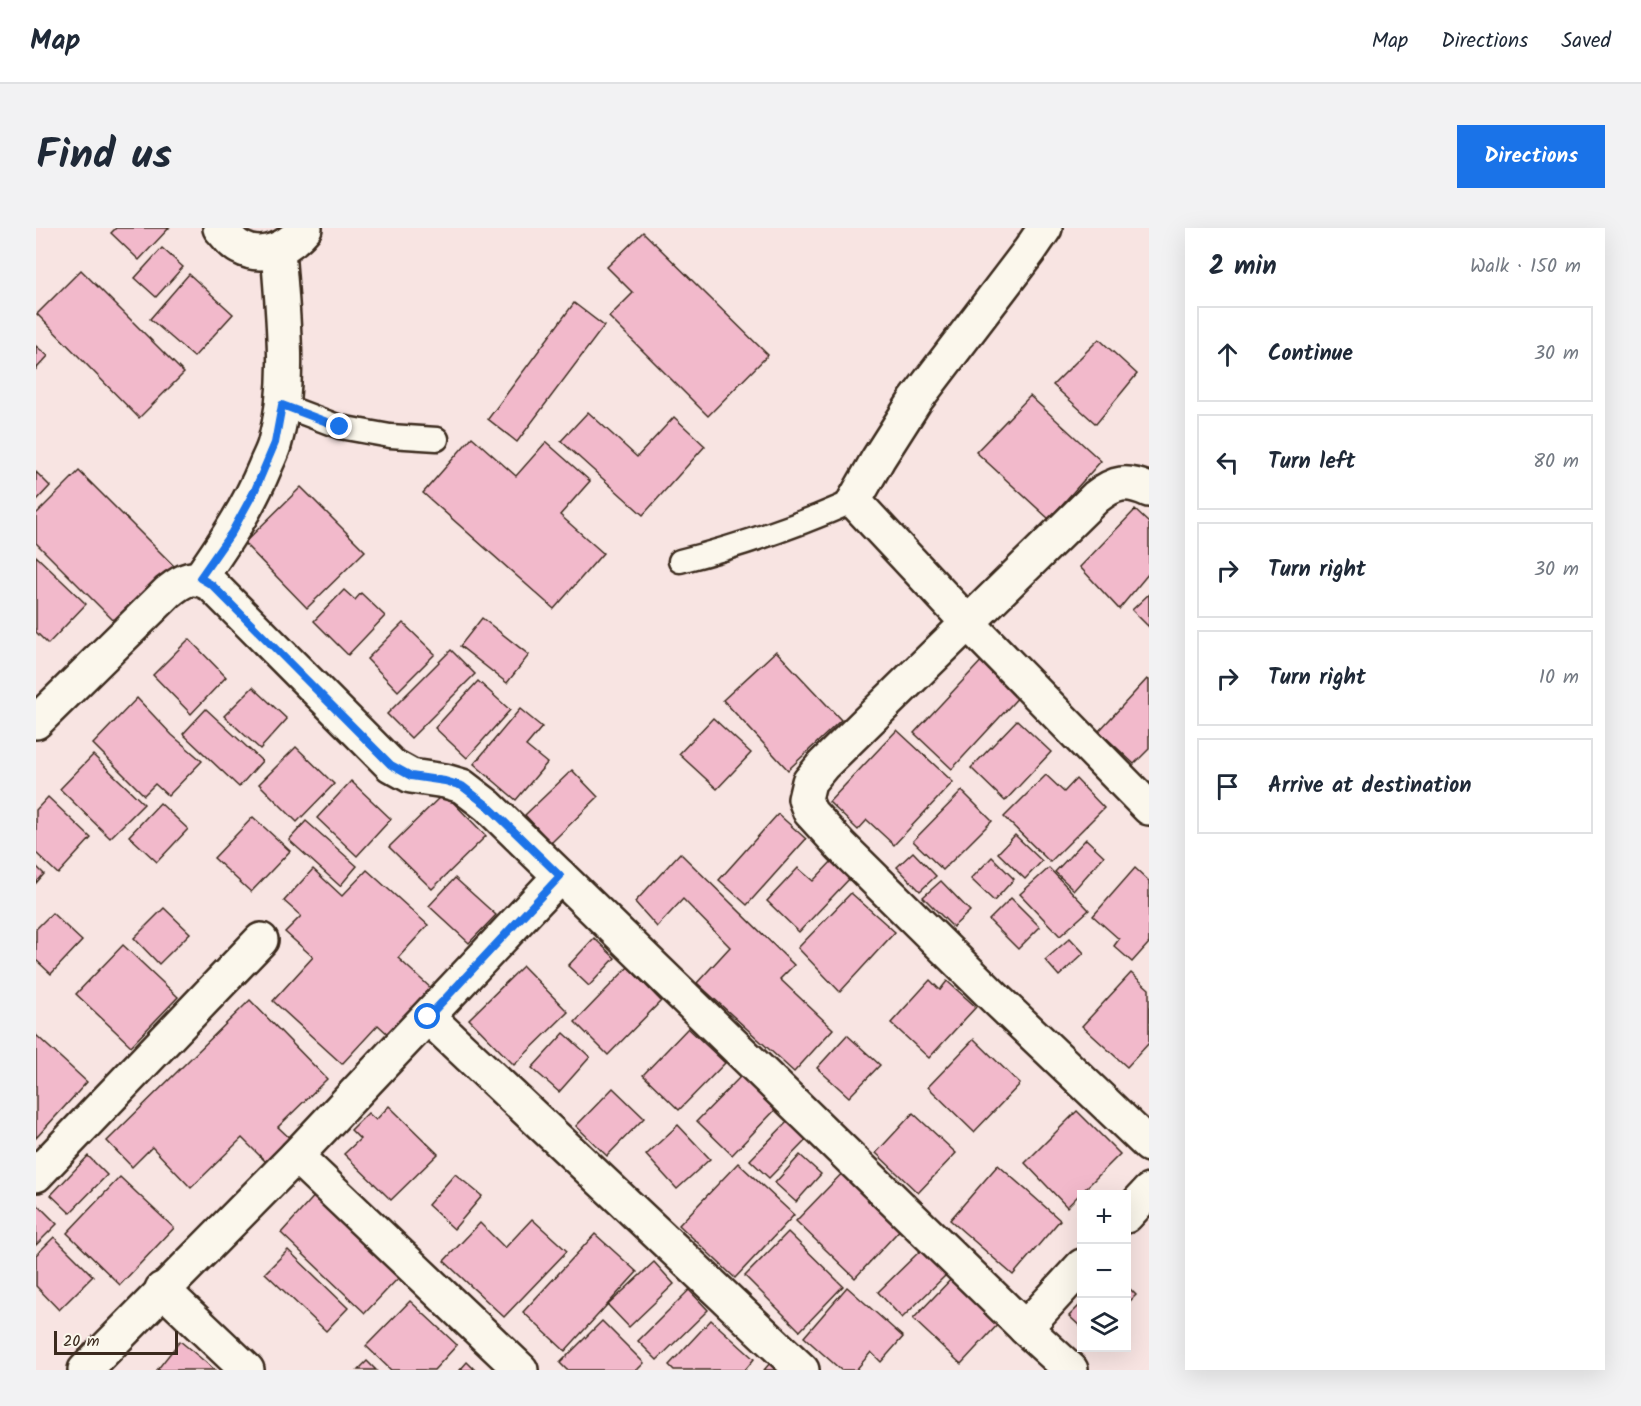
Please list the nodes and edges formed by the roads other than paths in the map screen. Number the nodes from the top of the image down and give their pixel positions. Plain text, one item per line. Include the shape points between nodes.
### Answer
1 (220, 228) edge
2 (305, 228) edge
3 (1045, 228) edge
4 (278, 249) junction
5 (282, 405) junction
6 (437, 439) dead end
7 (1149, 490) edge
8 (854, 501) junction
9 (680, 561) dead end
10 (200, 578) junction
11 (968, 623) junction
12 (36, 722) edge
13 (1149, 808) edge
14 (560, 876) junction
15 (261, 940) dead end
16 (428, 1017) junction
17 (1149, 1145) edge
18 (296, 1156) junction
19 (36, 1175) edge
20 (1149, 1191) edge
21 (1131, 1211) edge
22 (1077, 1271) edge
23 (162, 1289) junction
24 (1025, 1328) junction
25 (85, 1370) edge
26 (247, 1370) edge
27 (521, 1370) edge
28 (802, 1370) edge
29 (1071, 1370) edge

1 - 4 street via 240,248 258,253
2 - 4 street
3 - 8 street via 915,401
4 - 5 street via 284,346
5 - 6 lane via 340,427
5 - 10 street via 275,443 255,490
7 - 11 street via 1127,483 1110,486
8 - 9 lane via 804,523
8 - 11 street
10 - 12 street via 181,581 168,592
10 - 14 street via 212,585 391,765 411,776 462,786
11 - 13 street
11 - 17 street via 808,782 806,800 810,812 996,999
14 - 16 street
14 - 24 street
15 - 19 street
16 - 18 street
16 - 28 street
18 - 23 street
18 - 27 street
20 - 21 street
22 - 24 street
23 - 25 street
23 - 26 street
24 - 29 street

